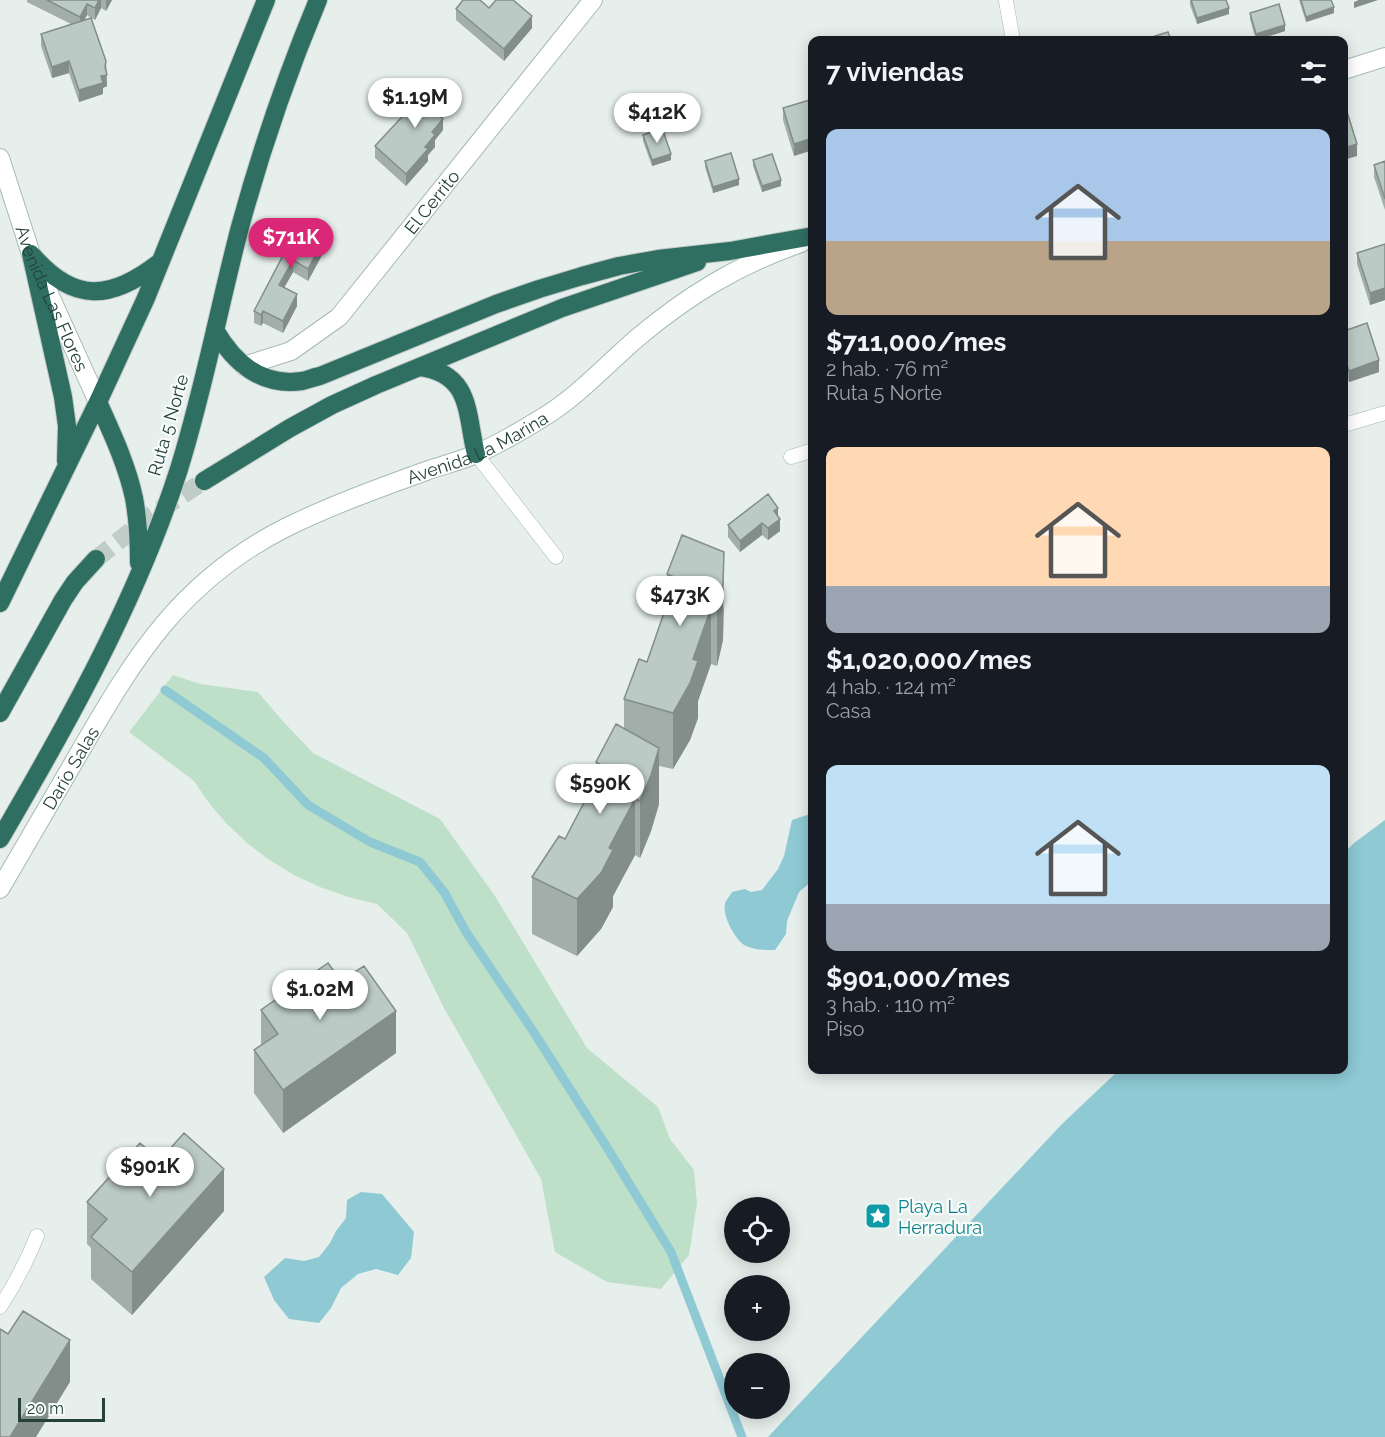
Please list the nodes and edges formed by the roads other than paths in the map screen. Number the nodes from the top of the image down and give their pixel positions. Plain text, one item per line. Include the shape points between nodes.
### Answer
1 (266, 0) edge
2 (318, 0) edge
3 (593, 0) edge
4 (1004, 1) edge
5 (1012, 36) edge
6 (1385, 57) edge
7 (1348, 69) edge
8 (0, 158) edge
9 (808, 239) edge
10 (808, 240) edge
11 (730, 251) junction
12 (31, 254) junction
13 (161, 261) junction
14 (215, 330) junction
15 (244, 366) junction
16 (420, 367) junction
17 (98, 402) junction
18 (1385, 413) edge
19 (1348, 424) edge
20 (808, 452) edge
21 (476, 454) junction
22 (791, 457) dead end
23 (65, 471) junction
24 (204, 481) tunnel mouth
25 (556, 557) dead end
26 (96, 559) tunnel mouth
27 (140, 571) junction
28 (0, 603) edge
29 (142, 650) joint
30 (0, 714) edge
31 (0, 839) edge
32 (0, 889) edge
33 (38, 1236) dead end
34 (0, 1307) edge

1 - 13 highway
2 - 14 highway, Ruta 5 Norte via 264,147
3 - 15 main road, El Cerrito via 339,317 291,351
4 - 5 lane
6 - 7 main road
8 - 12 main road, Avenida Las Flores
9 - 11 highway
10 - 21 main road, Avenida La Marina via 715,281 651,328 547,416
11 - 15 highway via 620,266 539,289 302,381 270,378
11 - 16 highway via 562,308
12 - 13 highway via 63,283 96,292 135,281
12 - 17 main road, Avenida Las Flores
12 - 23 highway via 63,397
13 - 17 highway
14 - 15 highway
14 - 27 highway, Ruta 5 Norte via 178,470
16 - 21 highway via 444,373 458,386
16 - 24 highway via 307,419
17 - 23 highway
17 - 27 highway via 134,497
18 - 19 lane
20 - 22 lane
21 - 25 lane
21 - 29 main road, Avenida La Marina via 359,496 261,541 195,590
23 - 28 highway
26 - 30 highway via 63,600
27 - 31 highway, Ruta 5 Norte via 87,684
29 - 32 main road, Darío Salas
33 - 34 lane

